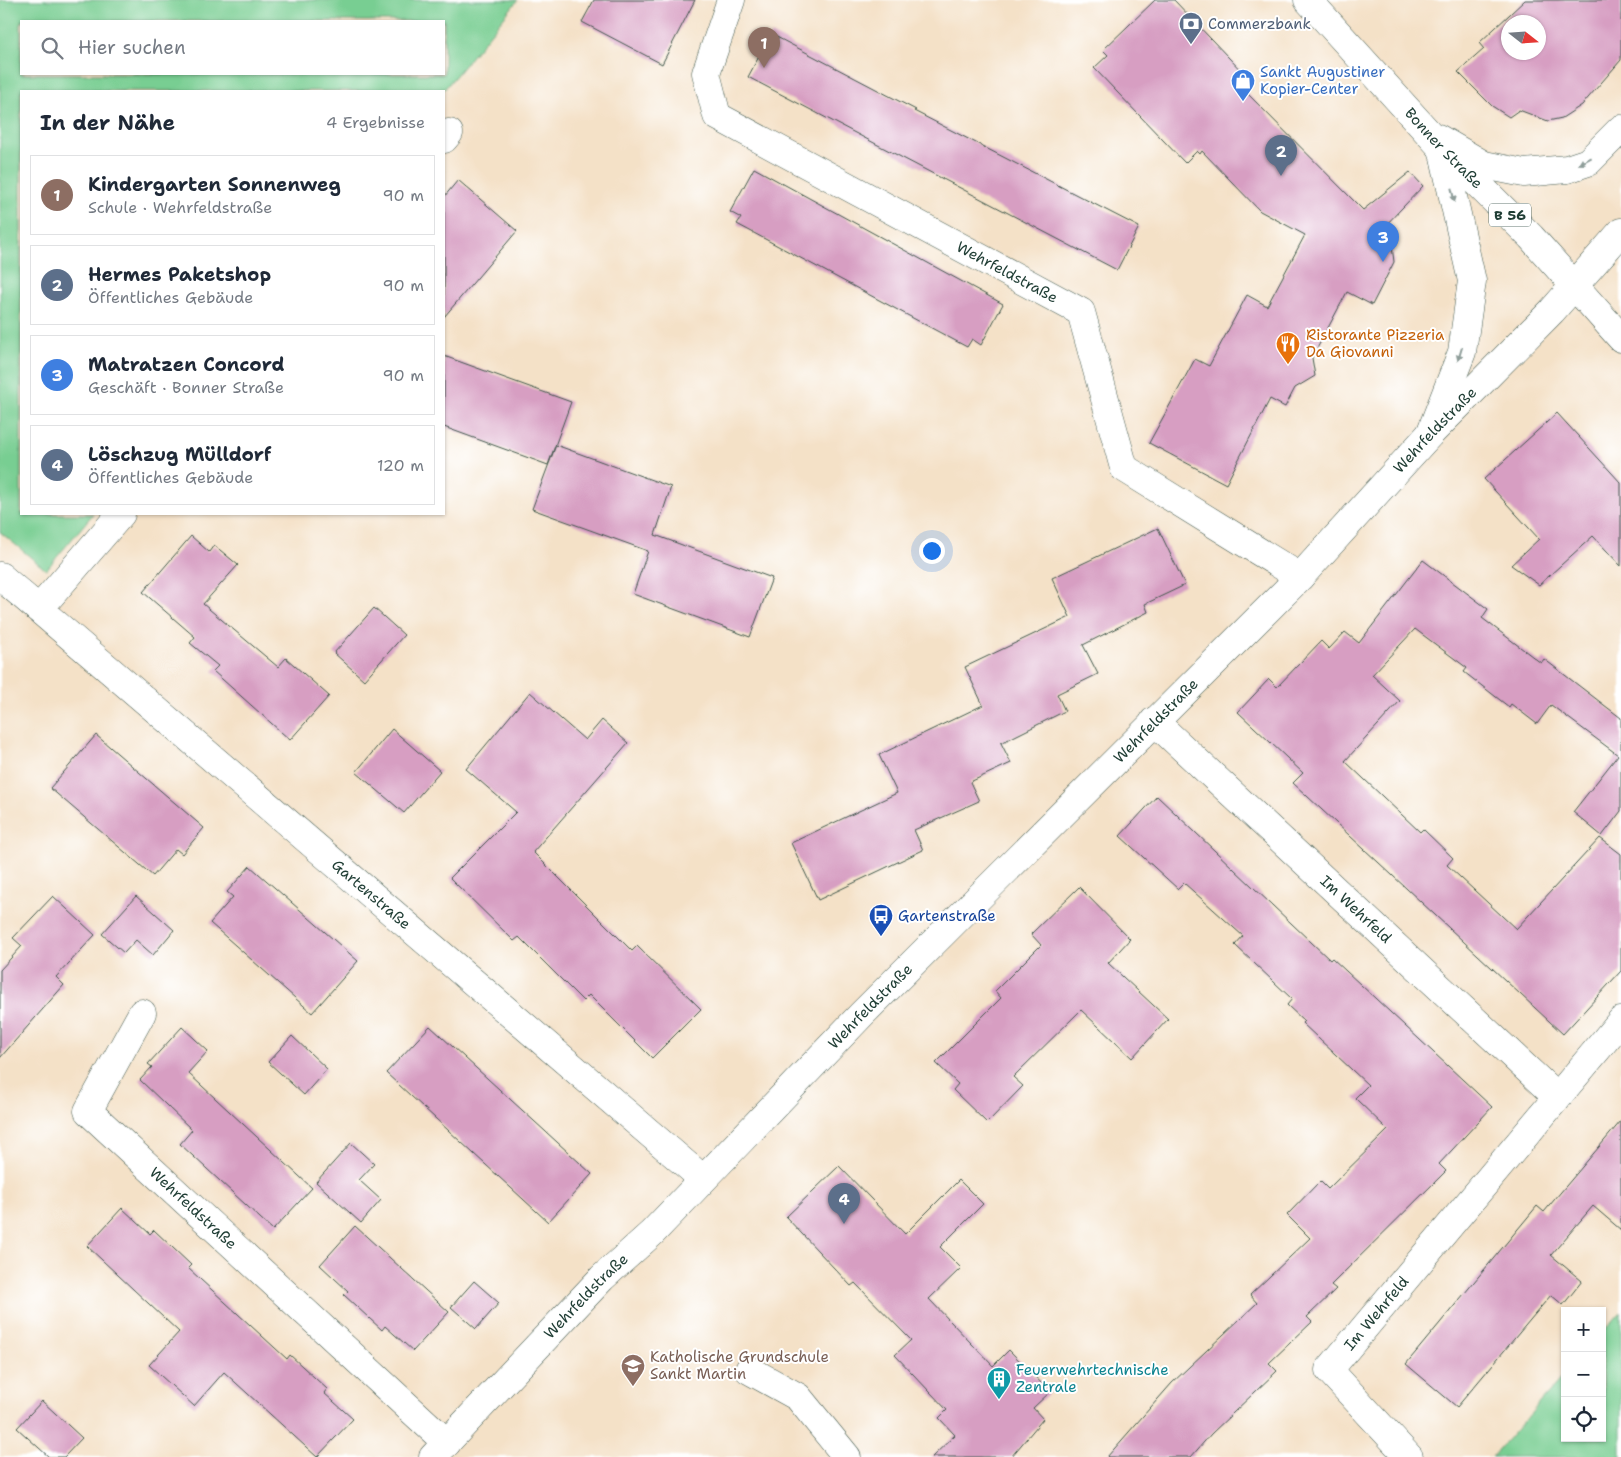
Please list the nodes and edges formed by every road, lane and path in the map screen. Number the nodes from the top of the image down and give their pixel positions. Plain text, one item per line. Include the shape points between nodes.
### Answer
1 (731, 0) edge
2 (1308, 0) edge
3 (1621, 129) edge
4 (1437, 141) junction
5 (1621, 232) edge
6 (1574, 286) junction
7 (1621, 338) edge
8 (1430, 434) junction
9 (120, 515) edge
10 (0, 576) edge
11 (1300, 576) junction
12 (39, 609) junction
13 (1154, 722) junction
14 (142, 1013) dead end
15 (1621, 1021) edge
16 (1557, 1097) junction
17 (703, 1179) junction
18 (749, 1370) dead end
19 (440, 1450) edge
20 (847, 1457) edge
21 (1408, 1457) edge

1 - 11 street, Wehrfeldstraße via 706,73 717,116 1081,312 1124,468
2 - 4 street, Bonner Straße / B 56
3 -> 4 street via 1588,162 1567,169 1524,173 1484,165
4 - 6 street, Bonner Straße / B 56
4 -> 8 street via 1472,281 1462,352
5 - 6 street, Wehrfeldstraße
6 - 7 street, Bonner Straße / B 56
6 - 8 street, Wehrfeldstraße
8 - 11 street, Wehrfeldstraße
9 - 12 street
10 - 12 street, Gartenstraße
11 - 13 street, Wehrfeldstraße
12 - 17 street, Gartenstraße
13 - 16 street, Im Wehrfeld
13 - 17 street, Wehrfeldstraße via 861,1015
14 - 19 street, Wehrfeldstraße via 88,1111
15 - 16 street, Im Wehrfeld
16 - 21 street, Im Wehrfeld via 1330,1370
17 - 19 street, Wehrfeldstraße via 652,1233 602,1278
18 - 20 street via 798,1398

